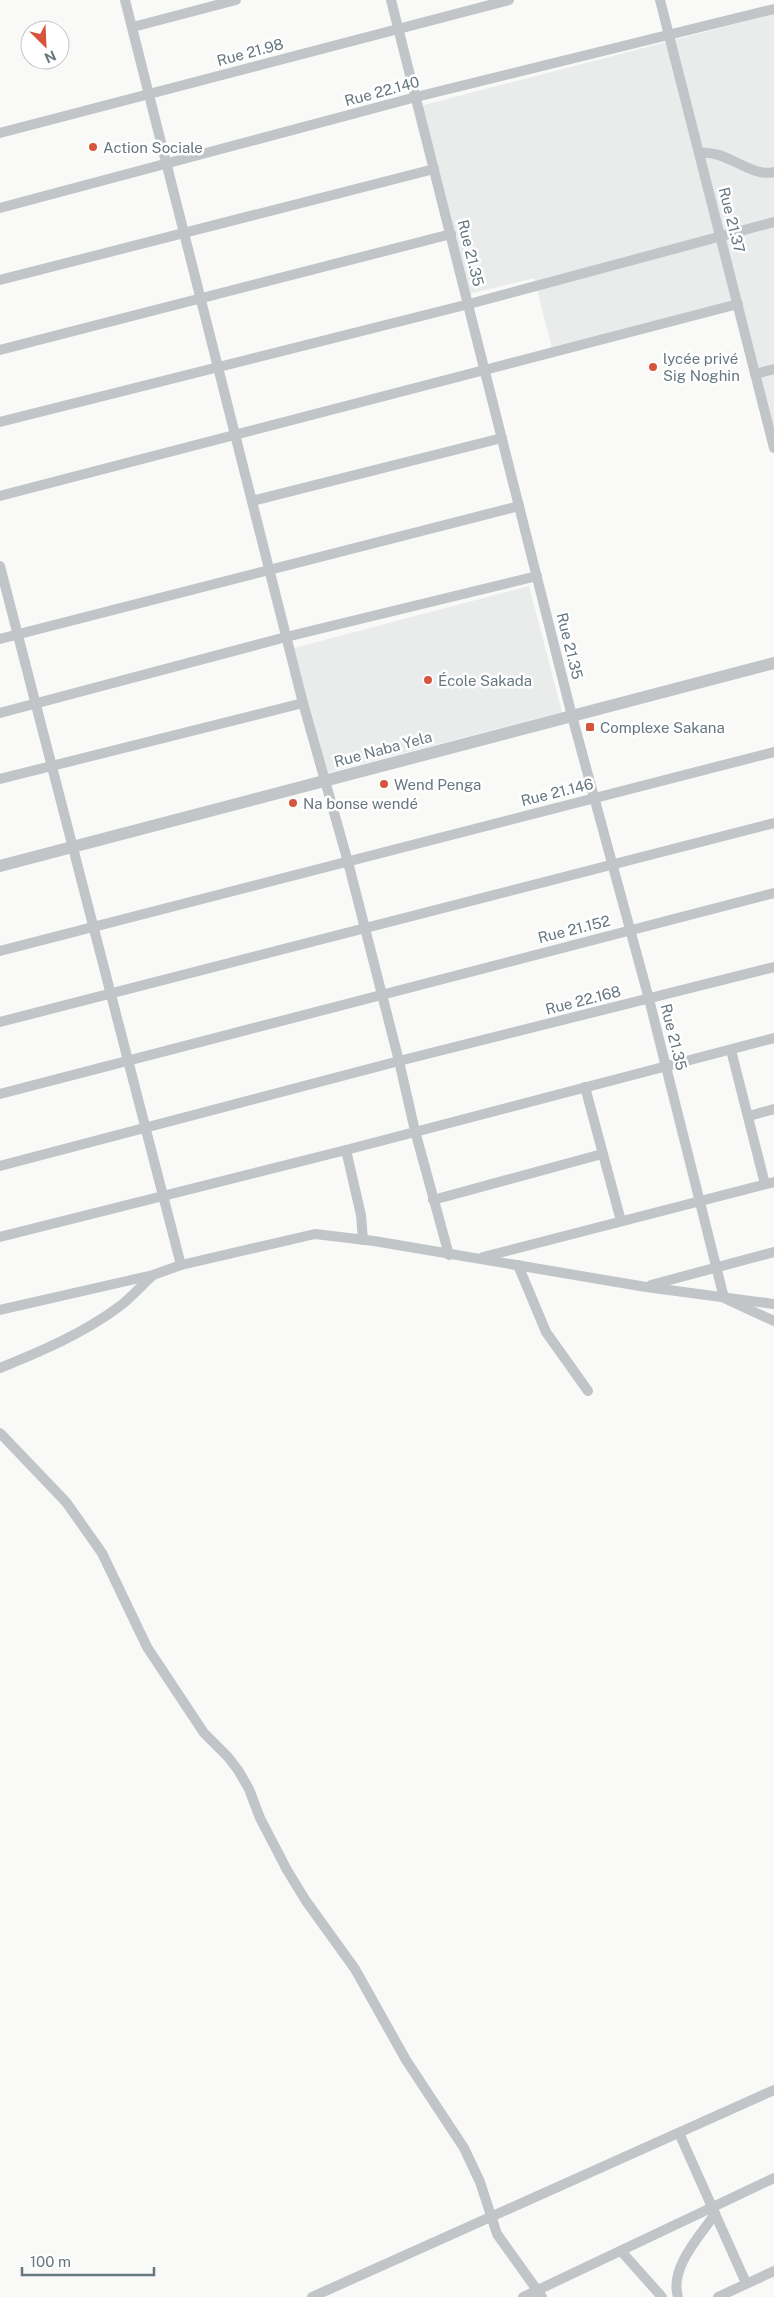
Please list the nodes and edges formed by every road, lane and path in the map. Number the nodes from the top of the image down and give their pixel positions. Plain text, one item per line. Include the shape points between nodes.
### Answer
1 (126, 0) edge
2 (236, 0) edge
3 (391, 0) edge
4 (508, 0) edge
5 (660, 0) edge
6 (774, 8) edge
7 (133, 27) junction
8 (398, 29) junction
9 (669, 35) junction
10 (148, 94) junction
11 (416, 97) junction
12 (0, 133) edge
13 (699, 153) junction
14 (167, 165) junction
15 (434, 169) junction
16 (774, 172) edge
17 (0, 208) edge
18 (774, 222) edge
19 (185, 232) junction
20 (451, 234) junction
21 (720, 236) junction
22 (0, 280) edge
23 (200, 299) junction
24 (468, 304) junction
25 (738, 304) junction
26 (0, 350) edge
27 (218, 367) junction
28 (485, 369) junction
29 (774, 369) edge
30 (755, 374) junction
31 (0, 422) edge
32 (234, 434) junction
33 (502, 438) junction
34 (774, 444) edge
35 (0, 496) edge
36 (252, 501) junction
37 (519, 506) junction
38 (0, 566) edge
39 (269, 570) junction
40 (537, 576) junction
41 (18, 634) junction
42 (286, 637) junction
43 (0, 638) edge
44 (774, 663) edge
45 (303, 703) junction
46 (36, 704) junction
47 (0, 713) edge
48 (572, 716) junction
49 (774, 752) edge
50 (52, 766) junction
51 (0, 779) edge
52 (324, 782) junction
53 (594, 798) junction
54 (774, 823) edge
55 (73, 847) junction
56 (348, 862) junction
57 (611, 865) junction
58 (0, 866) edge
59 (774, 893) edge
60 (93, 927) junction
61 (365, 929) junction
62 (629, 931) junction
63 (0, 951) edge
64 (774, 967) edge
65 (111, 994) junction
66 (381, 995) junction
67 (649, 999) junction
68 (0, 1022) edge
69 (774, 1038) edge
70 (731, 1050) junction
71 (399, 1061) junction
72 (128, 1062) junction
73 (666, 1066) junction
74 (585, 1087) junction
75 (0, 1094) edge
76 (774, 1109) edge
77 (749, 1116) junction
78 (146, 1129) junction
79 (415, 1131) junction
80 (346, 1150) junction
81 (602, 1154) junction
82 (0, 1166) edge
83 (769, 1183) edge
84 (162, 1195) junction
85 (433, 1200) junction
86 (700, 1201) junction
87 (621, 1221) junction
88 (0, 1237) edge
89 (363, 1240) junction
90 (774, 1252) edge
91 (450, 1255) junction
92 (477, 1259) junction
93 (181, 1265) junction
94 (518, 1265) junction
95 (716, 1268) junction
96 (153, 1275) junction
97 (646, 1287) junction
98 (724, 1298) junction
99 (774, 1304) edge
100 (0, 1310) edge
101 (774, 1321) edge
102 (0, 1368) edge
103 (588, 1391) dead end
104 (0, 1433) edge
105 (774, 2090) edge
106 (679, 2133) junction
107 (774, 2178) edge
108 (714, 2210) junction
109 (490, 2217) junction
110 (621, 2251) junction
111 (774, 2271) edge
112 (746, 2284) junction
113 (539, 2294) edge
114 (312, 2297) edge
115 (523, 2297) edge
116 (662, 2297) edge
117 (678, 2297) edge
118 (718, 2297) edge

1 - 7 street
2 - 7 street
3 - 8 street, Rue 21.35
4 - 8 street, Rue 21.98
5 - 9 street, Rue 21.37
6 - 9 street, Rue 22.140
7 - 10 street
8 - 10 street, Rue 21.98
8 - 11 street, Rue 21.35
9 - 11 street, Rue 22.140
9 - 13 street, Rue 21.37
10 - 12 street, Rue 21.98
10 - 14 street
11 - 14 street, Rue 22.140
11 - 15 street, Rue 21.35
13 - 16 street via 709,151 753,170 768,174
13 - 21 street, Rue 21.37
14 - 17 street, Rue 22.140
14 - 19 street
15 - 19 street
15 - 20 street, Rue 21.35
18 - 21 street
19 - 22 street
19 - 23 street
20 - 23 street
20 - 24 street, Rue 21.35
21 - 24 street
21 - 25 street, Rue 21.37
23 - 26 street
23 - 27 street
24 - 27 street
24 - 28 street, Rue 21.35
25 - 28 street
25 - 30 street, Rue 21.37
27 - 31 street
27 - 32 street
28 - 32 street
28 - 33 street, Rue 21.35
29 - 30 street
30 - 34 street, Rue 21.37
32 - 35 street
32 - 36 street
33 - 36 street
33 - 37 street, Rue 21.35
36 - 39 street
37 - 39 street
37 - 40 street, Rue 21.35
38 - 41 street
39 - 41 street
39 - 42 street
40 - 42 street
40 - 48 street, Rue 21.35
41 - 43 street
41 - 46 street
42 - 45 street
42 - 46 street
44 - 48 street, Rue Naba Yela
45 - 50 street
45 - 52 street
46 - 47 street
46 - 50 street
48 - 52 street, Rue Naba Yela
48 - 53 street, Rue 21.35
49 - 53 street, Rue 21.146
50 - 51 street
50 - 55 street
52 - 55 street, Rue Naba Yela
52 - 56 street
53 - 56 street, Rue 21.146
53 - 57 street, Rue 21.35
54 - 57 street
55 - 58 street, Rue Naba Yela
55 - 60 street
56 - 60 street, Rue 21.146
56 - 61 street
57 - 61 street
57 - 62 street, Rue 21.35
59 - 62 street, Rue 21.152
60 - 63 street, Rue 21.146
60 - 65 street
61 - 65 street
61 - 66 street
62 - 66 street, Rue 21.152
62 - 67 street, Rue 21.35
64 - 67 street, Rue 22.168
65 - 68 street
65 - 72 street
66 - 71 street
66 - 72 street, Rue 21.152
67 - 71 street, Rue 22.168
67 - 73 street, Rue 21.35
69 - 70 street
70 - 73 street
70 - 77 street
71 - 78 street, Rue 22.168
71 - 79 street
72 - 75 street, Rue 21.152
72 - 78 street
73 - 74 street
73 - 86 street, Rue 21.35
74 - 79 street
74 - 81 street
76 - 77 street
77 - 83 street
78 - 82 street, Rue 22.168
78 - 84 street
79 - 80 street
79 - 85 street
80 - 84 street
80 - 89 street via 361,1214
81 - 85 street
81 - 87 street
83 - 86 street
84 - 88 street
84 - 93 street
85 - 91 street
86 - 87 street
86 - 95 street, Rue 21.35
87 - 92 street
89 - 91 street
89 - 93 street via 315,1234
90 - 95 street
91 - 92 street
92 - 94 street
93 - 96 street
94 - 97 street
94 - 103 street via 546,1332
95 - 97 street
95 - 98 street, Rue 21.35
96 - 100 street
96 - 102 street via 107,1314 52,1347
97 - 98 street
98 - 99 street
98 - 101 street
104 - 109 street via 66,1502 102,1553 147,1647 204,1733 238,1770 291,1878 355,1969 406,2060 464,2148 480,2182
105 - 106 street
106 - 108 street
106 - 109 street
107 - 108 street
108 - 110 street
108 - 112 street
108 - 117 street via 679,2270
109 - 113 street via 497,2234
109 - 114 street
110 - 113 street
110 - 116 street
111 - 112 street
112 - 118 street
113 - 115 street

